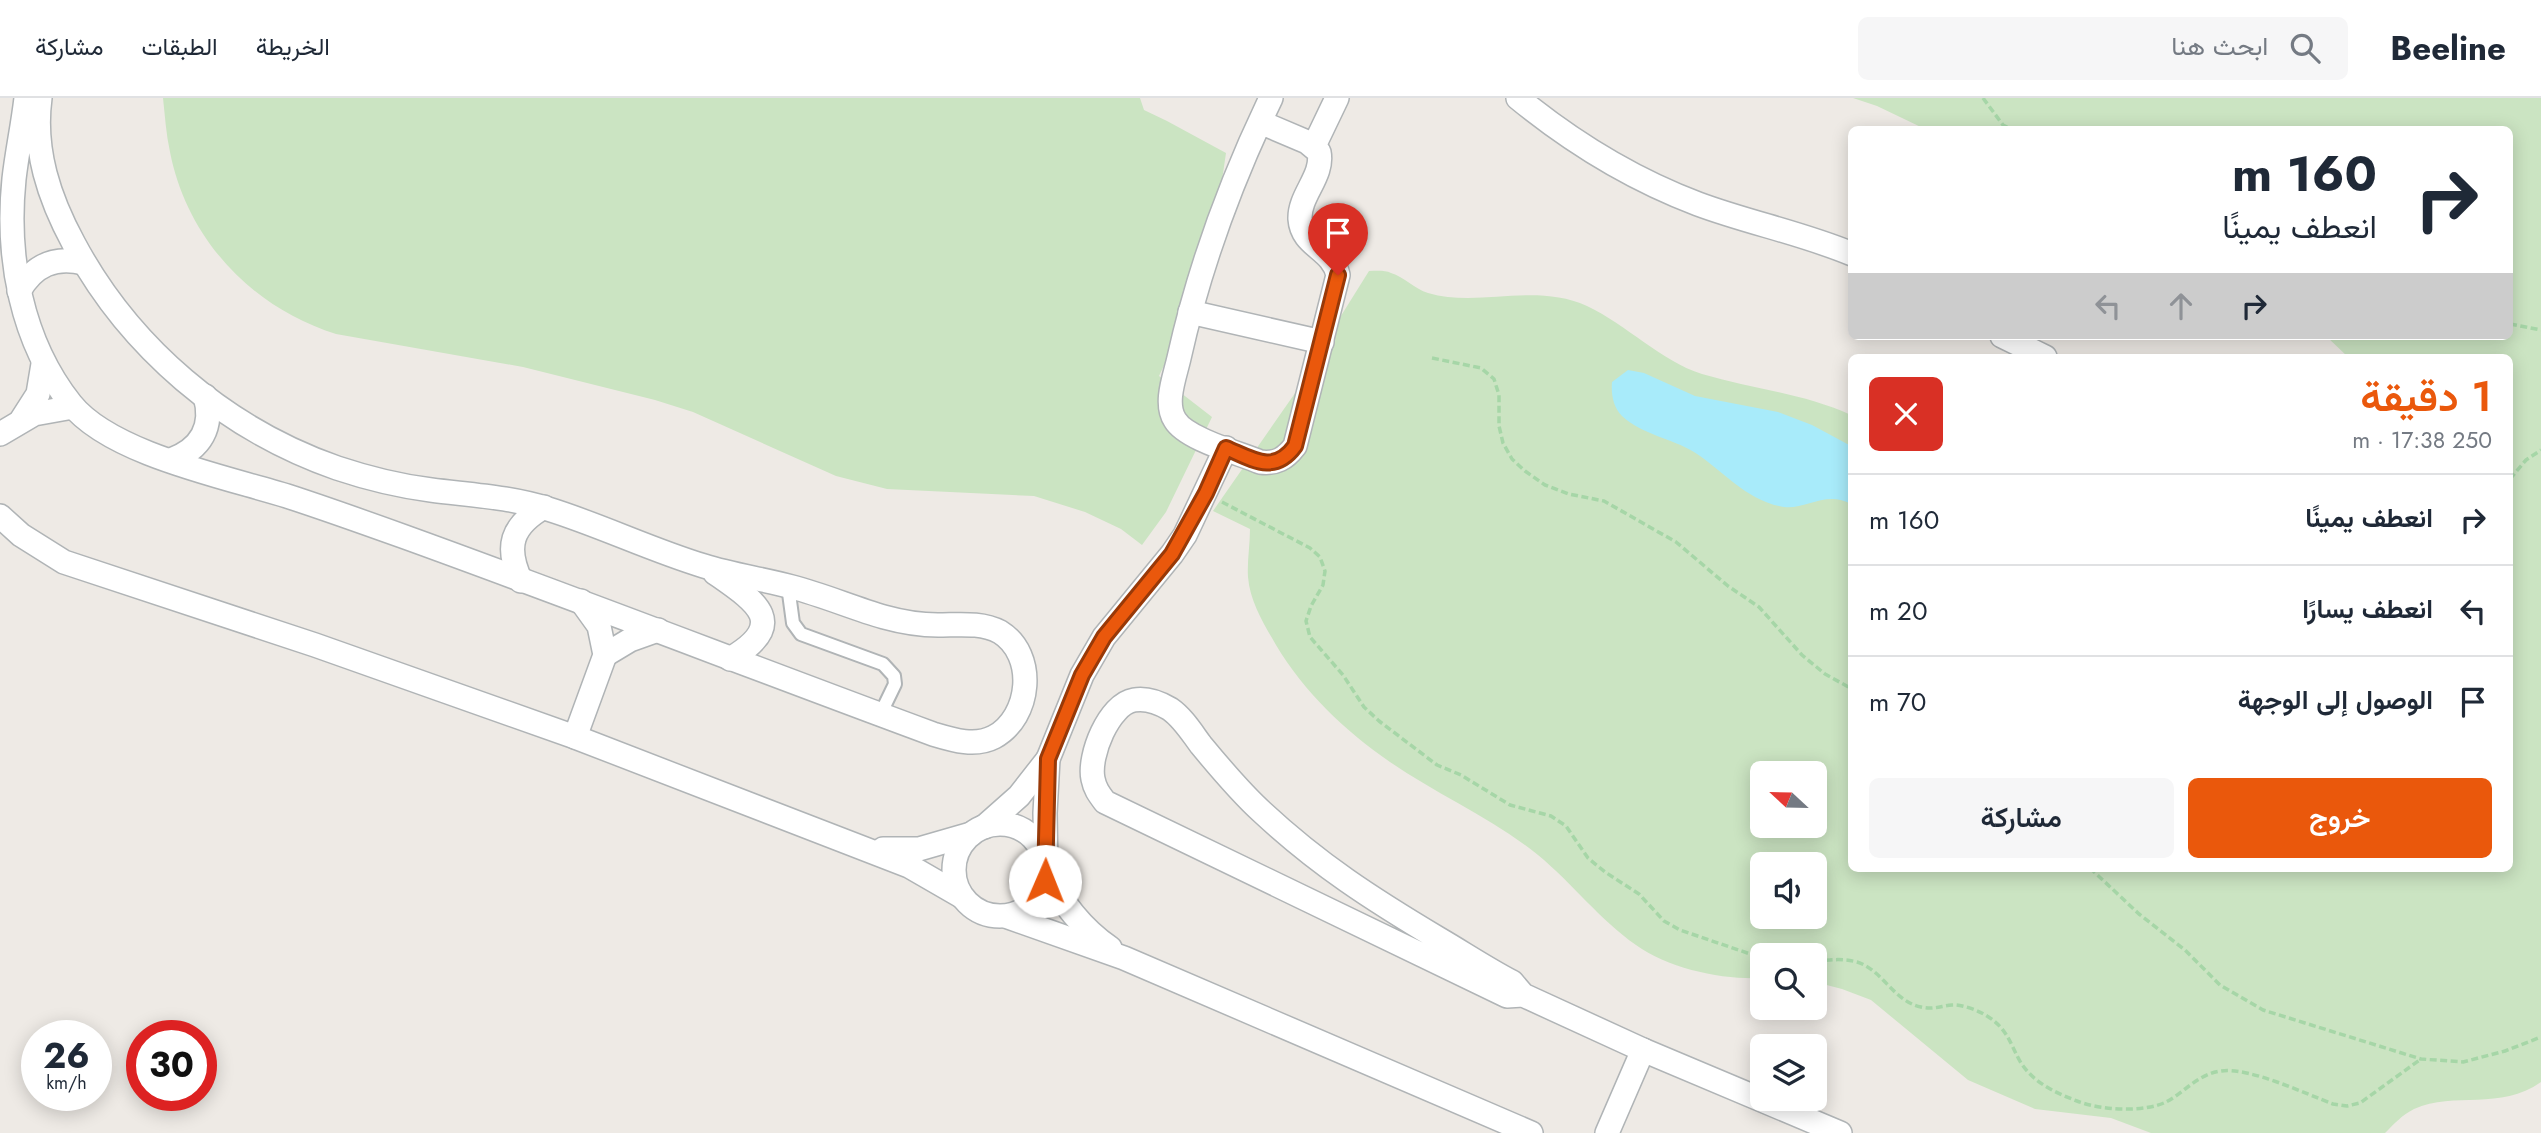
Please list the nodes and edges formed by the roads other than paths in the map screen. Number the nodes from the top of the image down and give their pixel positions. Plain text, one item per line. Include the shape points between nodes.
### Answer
1 (26, 98) edge
2 (40, 98) edge
3 (1271, 98) edge
4 (1337, 98) edge
5 (1518, 98) edge
6 (1260, 122) junction
7 (1314, 146) junction
8 (1848, 252) edge
9 (84, 263) junction
10 (19, 291) junction
11 (1190, 312) junction
12 (2010, 340) edge
13 (1322, 342) junction
14 (2039, 354) edge
15 (43, 364) junction
16 (205, 396) junction
17 (73, 407) junction
18 (22, 419) junction
19 (0, 434) edge
20 (1226, 448) junction
21 (172, 460) junction
22 (544, 508) junction
23 (0, 516) edge
24 (704, 566) junction
25 (521, 581) junction
26 (788, 586) junction
27 (581, 601) junction
28 (658, 630) junction
29 (606, 655) junction
30 (730, 659) junction
31 (880, 715) junction
32 (575, 737) junction
33 (1048, 759) junction
34 (977, 830) junction
35 (859, 847) junction
36 (1046, 870) junction
37 (961, 895) junction
38 (1008, 917) junction
39 (1124, 958) junction
40 (1523, 995) junction
41 (1643, 1050) junction
42 (1531, 1133) edge
43 (1607, 1133) edge
44 (1840, 1133) edge

1 - 10 street via 12,217
2 - 9 street via 39,150 46,180
3 - 6 street
4 - 7 street
5 - 8 street via 1588,150 1664,190
6 - 7 street
6 - 11 street via 1217,226
7 - 13 street via 1320,159 1300,221 1309,241 1332,259 1338,275
9 - 10 street via 46,263
9 - 16 street via 126,324
10 - 15 street
11 - 13 street
11 - 20 street via 1171,411 1189,433
12 - 14 street
13 - 20 street via 1298,438 1290,453 1268,463
15 - 17 street
15 - 18 street via 38,394
16 - 21 street via 209,410 204,436 184,456
16 - 22 street via 249,426 336,467 405,486
17 - 18 street
17 - 21 street via 104,431
18 - 19 street
20 - 33 street via 1172,554 1104,637 1082,675
21 - 25 street via 302,501
22 - 24 street
22 - 25 street via 522,522 512,544
23 - 32 street via 64,562
24 - 26 street
24 - 30 street via 760,610 757,640
25 - 27 street
26 - 31 lane via 793,623 801,634 890,669 895,684
26 - 31 street via 898,621 985,626 1001,633 1022,658 1026,674 1020,707 1009,725 993,738 973,743 952,740
27 - 28 street
27 - 29 street via 599,626
28 - 29 street
28 - 30 street
29 - 32 street
30 - 31 street
32 - 35 street
33 - 34 street via 1019,796
33 - 36 street
34 - 35 street via 919,849
34 - 36 street via 1007,824 1022,829 1039,846
34 - 37 street via 957,852 954,863
35 - 37 street via 909,866
36 - 38 street via 1038,898
36 - 39 street via 1080,925
37 - 38 street via 981,913
38 - 39 street
39 - 42 street
40 - 40 street via 1512,982 1385,908 1299,846 1259,810 1171,710 1134,699 1113,713 1099,740 1092,776 1105,802 1507,996
40 - 41 street
41 - 43 street
41 - 44 street

